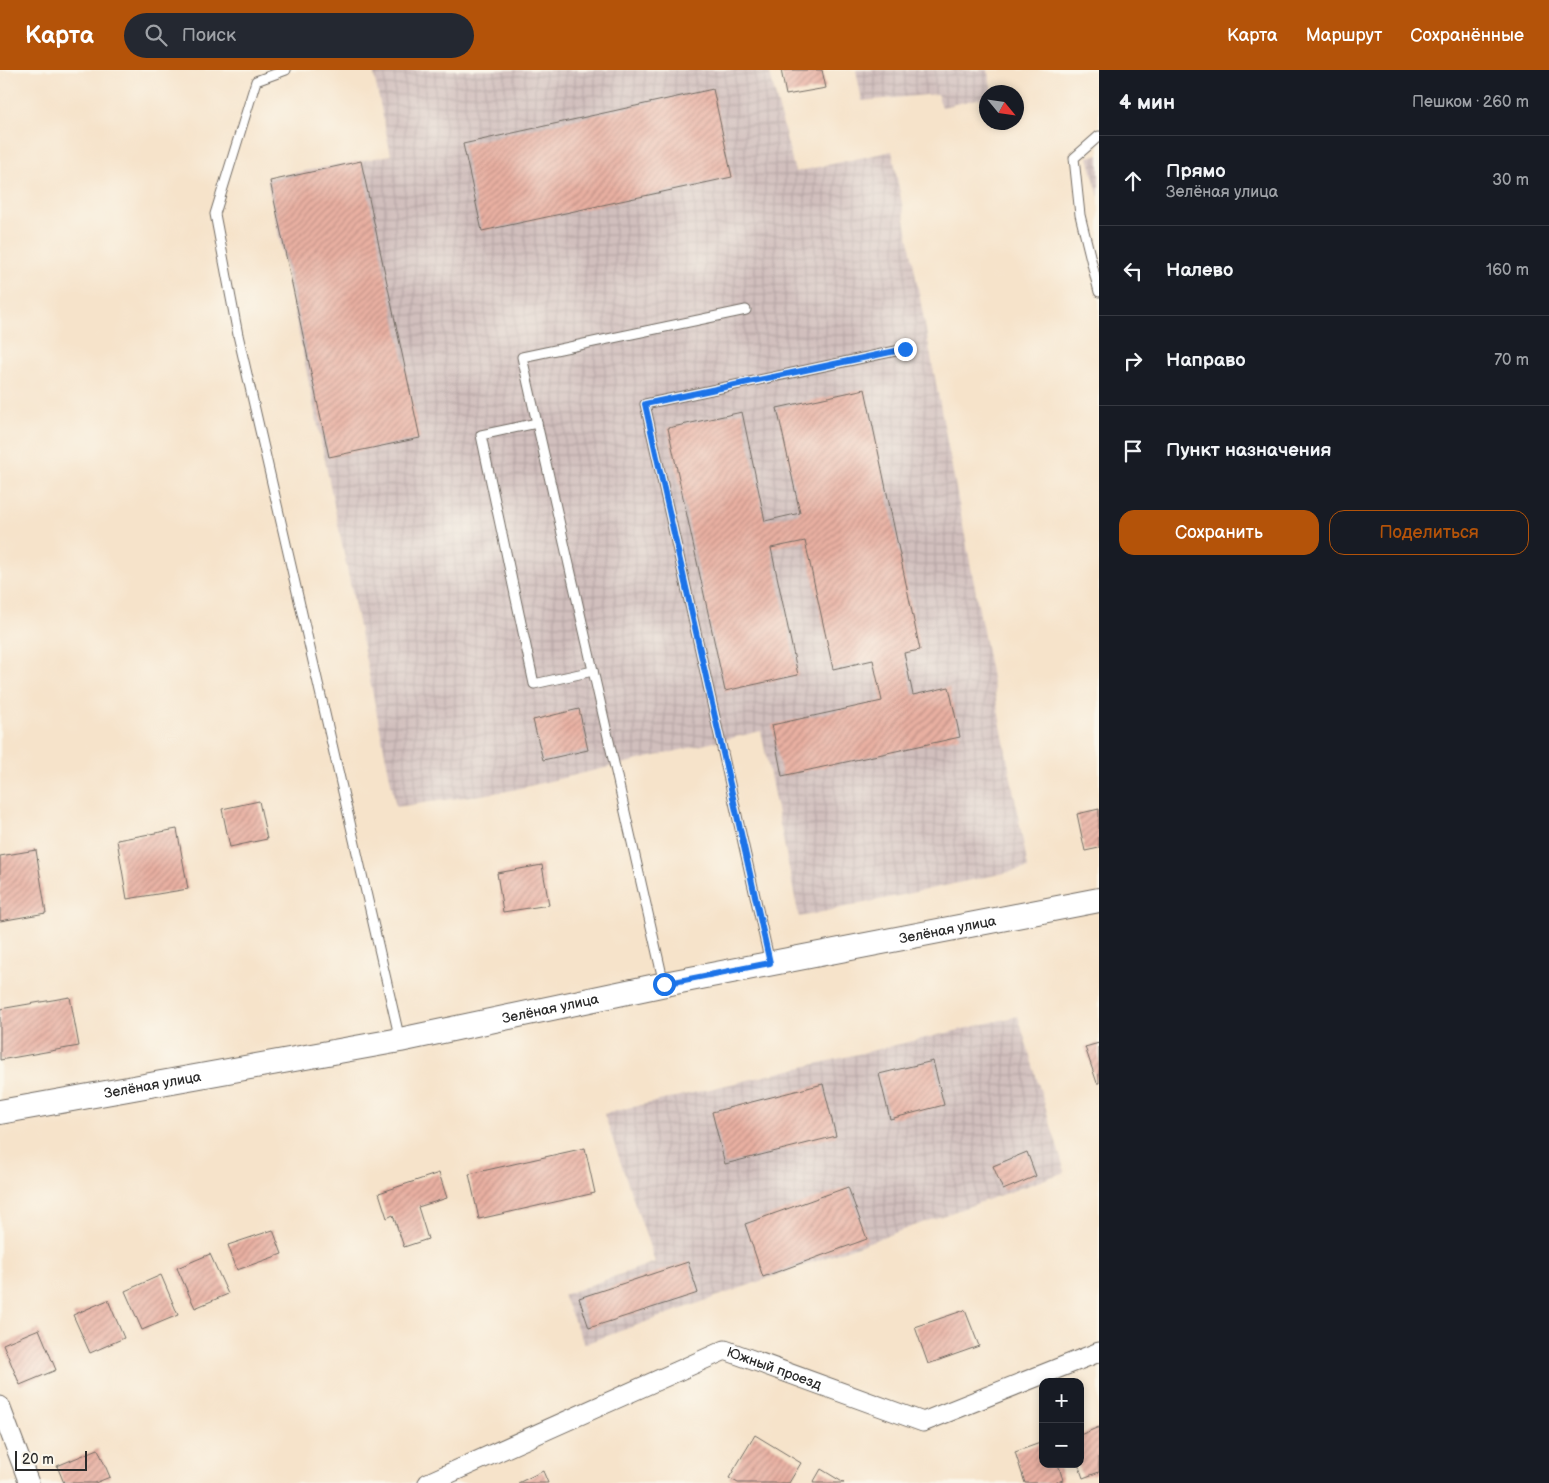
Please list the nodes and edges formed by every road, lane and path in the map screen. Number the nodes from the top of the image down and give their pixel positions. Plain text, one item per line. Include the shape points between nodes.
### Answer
1 (286, 70) edge
2 (1099, 136) edge
3 (1099, 292) edge
4 (746, 310) dead end
5 (905, 349) dead end
6 (537, 423) junction
7 (593, 671) junction
8 (1099, 900) edge
9 (770, 963) junction
10 (664, 984) junction
11 (400, 1040) junction
12 (0, 1112) edge
13 (1099, 1352) edge
14 (0, 1406) edge
15 (29, 1483) edge
16 (428, 1483) edge

1 - 11 lane via 256,81 216,214 238,335
2 - 3 lane via 1074,158 1080,215
4 - 6 lane via 522,357
5 - 9 lane via 645,404
6 - 7 lane
6 - 7 lane via 481,435 534,684
7 - 10 lane
8 - 9 street, Зелёная улица
9 - 10 street, Зелёная улица
10 - 11 street, Зелёная улица
11 - 12 street, Зелёная улица
13 - 16 street, Южный проезд via 923,1422 725,1350
14 - 15 street

